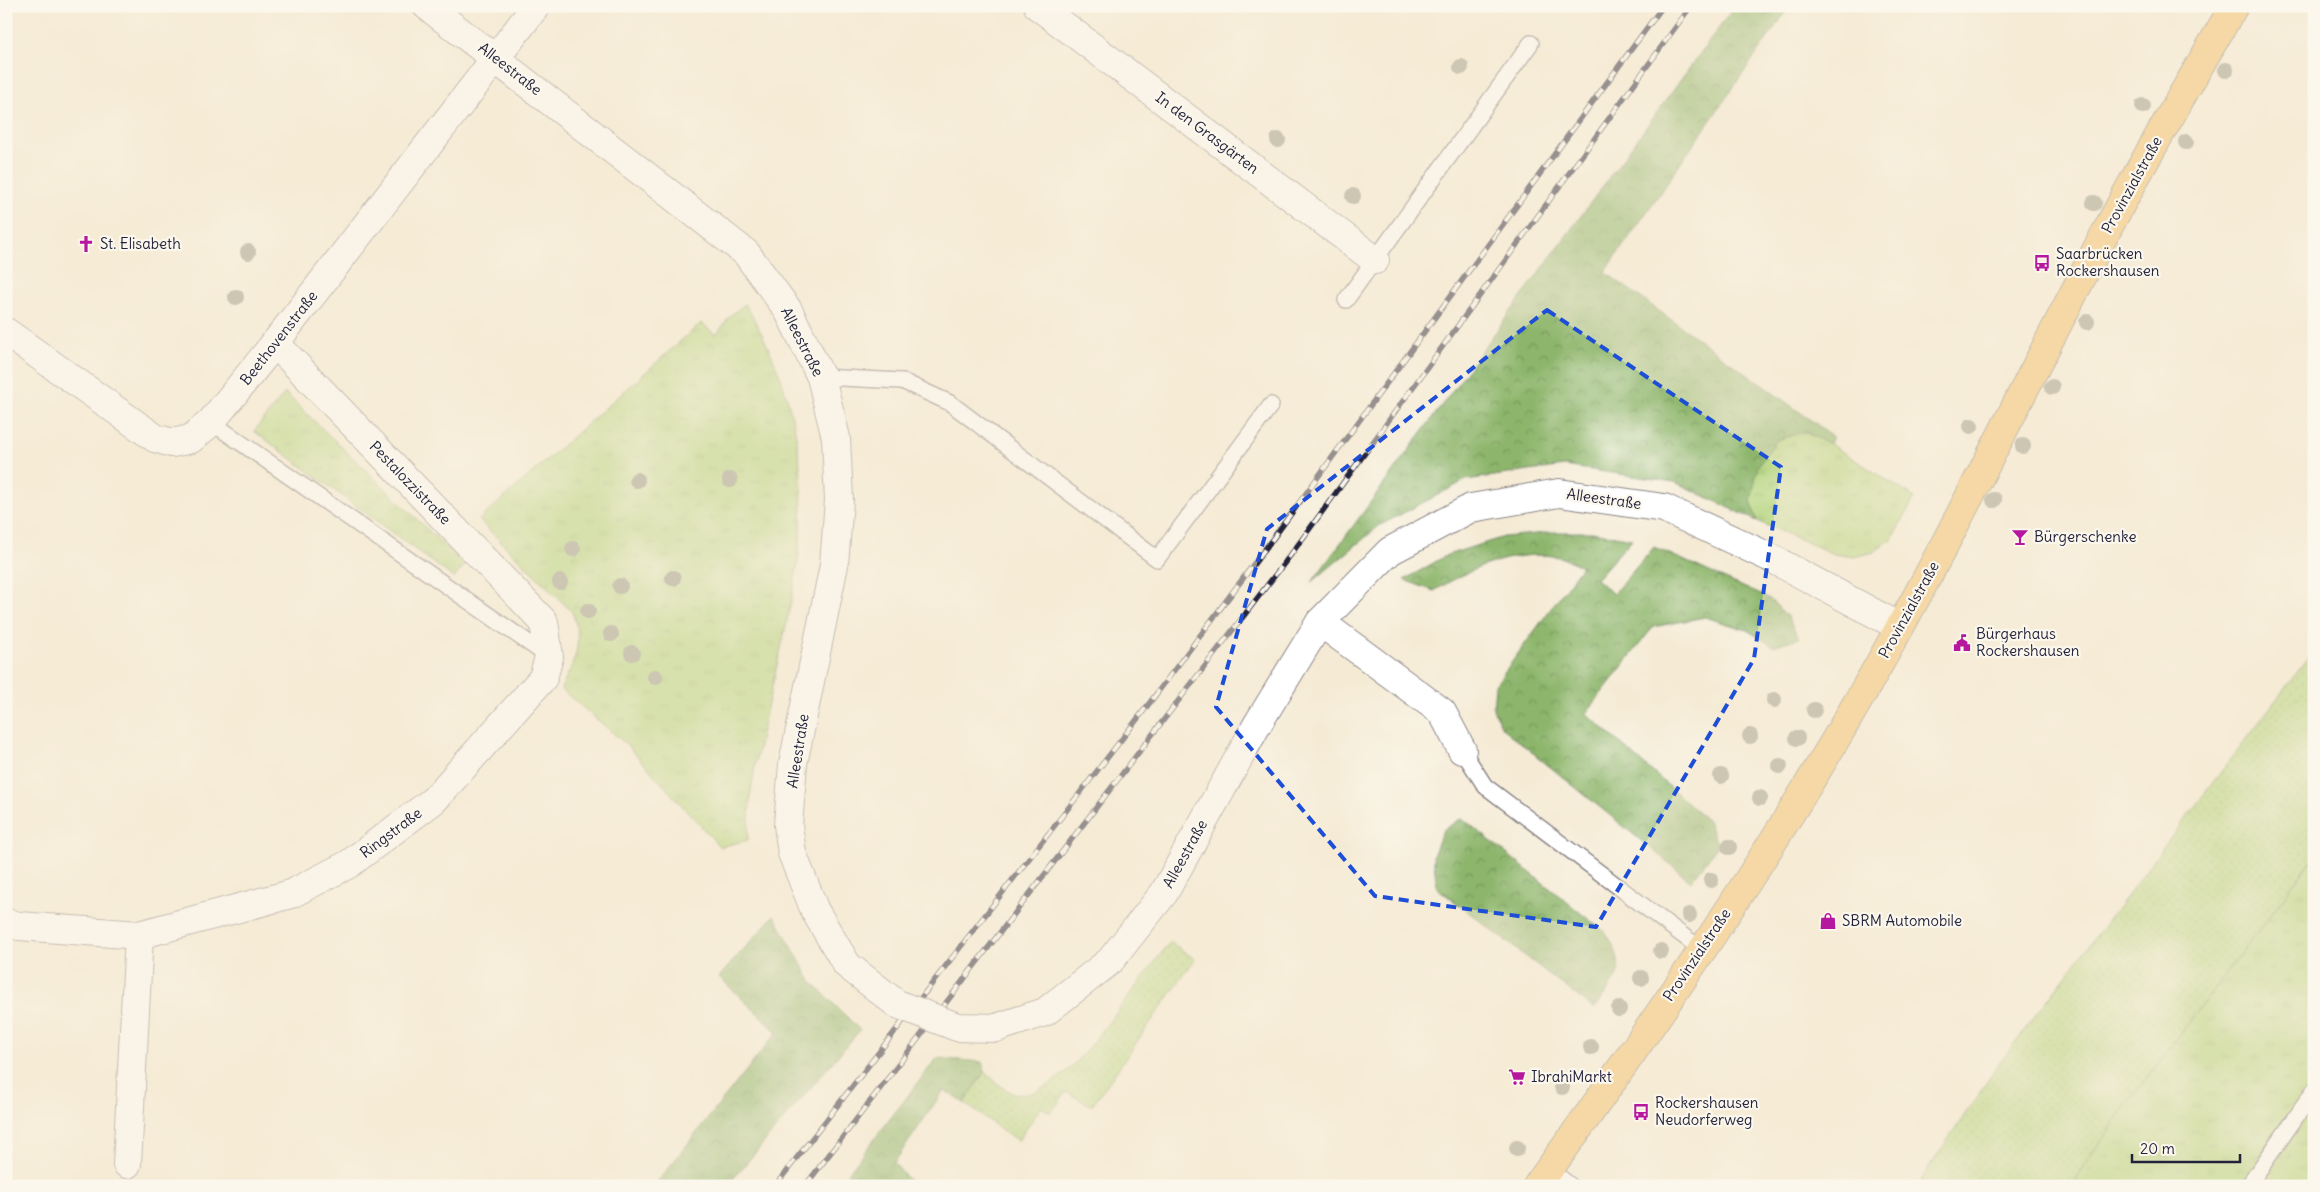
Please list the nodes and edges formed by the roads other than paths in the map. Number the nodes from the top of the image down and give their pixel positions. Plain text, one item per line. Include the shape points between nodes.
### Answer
1 (427, 6) edge
2 (536, 6) edge
3 (1038, 6) edge
4 (2234, 6) edge
5 (1531, 43) dead end
6 (496, 58) junction
7 (1375, 260) junction
8 (1346, 300) dead end
9 (6, 332) edge
10 (275, 343) junction
11 (821, 377) junction
12 (1271, 405) dead end
13 (211, 422) junction
14 (544, 622) joint
15 (1320, 622) junction
16 (1900, 627) junction
17 (549, 658) junction
18 (1462, 750) joint
19 (6, 923) edge
20 (139, 935) junction
21 (1702, 950) junction
22 (2314, 1091) edge
23 (127, 1164) dead end
24 (1543, 1178) edge
25 (1571, 1186) edge
26 (2248, 1186) edge

1 - 6 street, Alleestraße
2 - 6 street, Beethovenstraße
3 - 7 street, In den Grasgärten
4 - 16 main road, Provinzialstraße via 2122,203
5 - 7 lane
6 - 10 street, Beethovenstraße
6 - 11 street, Alleestraße via 746,252 788,310
7 - 8 lane
9 - 13 street, Beethovenstraße via 155,438 172,443 191,439
10 - 13 street, Beethovenstraße
10 - 14 street, Pestalozzistraße
11 - 12 lane via 902,381 950,403 1157,560
11 - 15 street, Alleestraße, bridge via 836,438 839,500 834,564 793,764 788,825 792,853 815,911 847,965 897,1004 957,1027 996,1028 1045,1012 1110,961 1164,893 1257,725
13 - 17 lane
14 - 17 street, Ringstraße
15 - 16 street, Alleestraße via 1390,550 1471,508 1559,493 1664,508 1776,561
15 - 18 street via 1442,712
16 - 21 main road, Provinzialstraße via 1775,838
17 - 20 street, Ringstraße via 543,678 434,800 348,864 291,894
18 - 21 lane via 1485,786
19 - 20 street, Ringstraße
20 - 23 street
21 - 24 main road, Provinzialstraße
22 - 26 lane
24 - 25 lane

